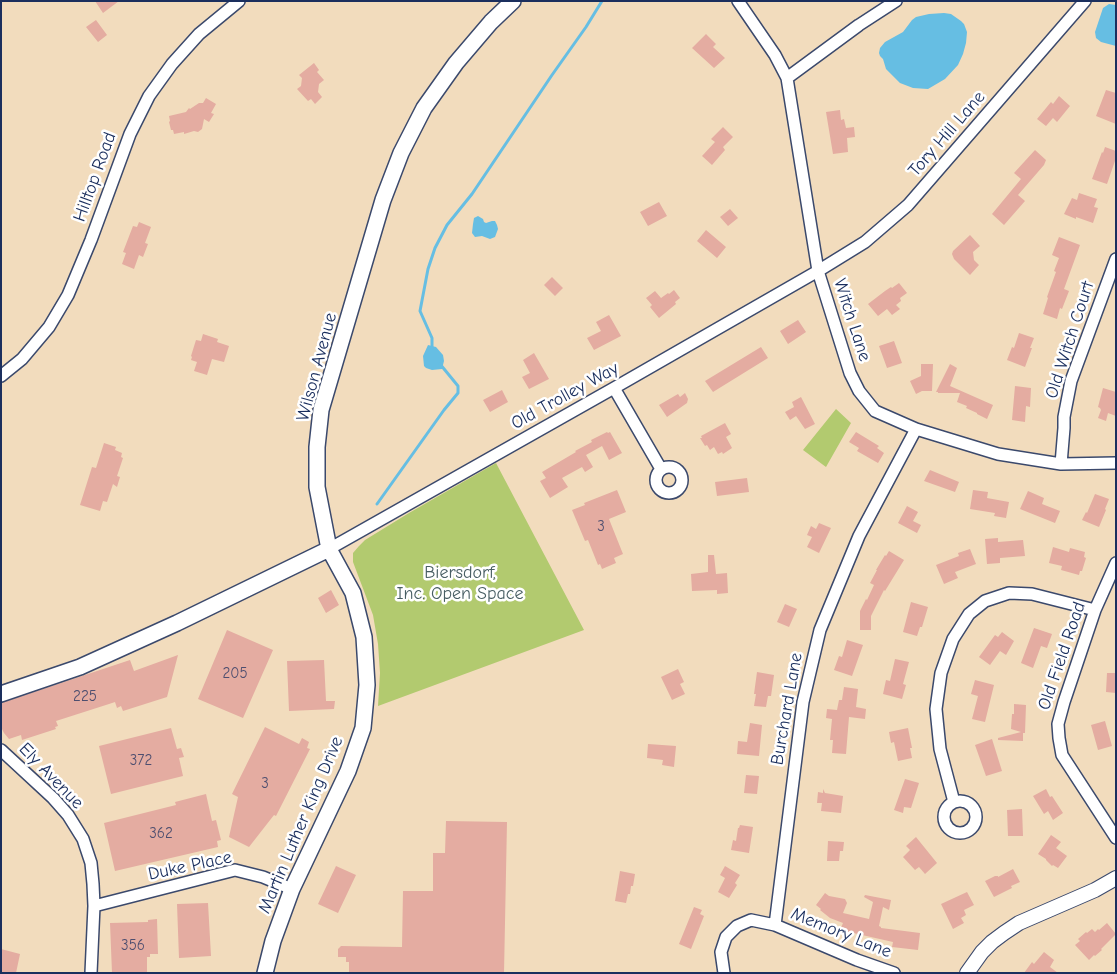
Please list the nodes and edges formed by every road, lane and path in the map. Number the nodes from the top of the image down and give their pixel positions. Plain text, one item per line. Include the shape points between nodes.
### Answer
1 (239, 1) edge
2 (513, 1) edge
3 (738, 1) edge
4 (896, 1) edge
5 (1085, 1) edge
6 (787, 78) junction
7 (1116, 259) edge
8 (818, 271) junction
9 (1, 376) edge
10 (614, 388) junction
11 (916, 429) junction
12 (1116, 463) edge
13 (1061, 464) junction
14 (661, 469) dead end
15 (329, 549) junction
16 (1116, 563) edge
17 (1095, 610) junction
18 (1, 694) edge
19 (1, 750) edge
20 (954, 802) dead end
21 (1116, 838) edge
22 (1116, 878) edge
23 (292, 889) junction
24 (94, 906) junction
25 (775, 925) junction
26 (90, 973) edge
27 (265, 973) edge
28 (724, 973) edge
29 (894, 973) edge
30 (967, 973) edge

1 - 9 street, Hilltop Road via 199,34 149,96 130,134 68,295 49,327 22,359
2 - 15 main road, Wilson Avenue via 456,63 424,108 401,153 383,200 321,410 317,487
3 - 6 street, Witch Lane
4 - 6 street
5 - 8 street, Tory Hill Lane via 908,205 865,242
6 - 8 street, Witch Lane
7 - 13 street, Old Witch Court via 1071,381 1064,417
8 - 10 street, Old Trolley Way
8 - 11 street, Witch Lane via 850,373 859,391 875,411
10 - 14 street
10 - 15 street, Old Trolley Way
11 - 13 street, Witch Lane via 998,454
11 - 25 street, Burchard Lane via 859,536 820,630 803,702
12 - 13 street, Witch Lane
15 - 18 main road via 80,667
15 - 23 main road, Martin Luther King Drive via 353,594 364,637 367,685 363,728 348,771
16 - 17 street, Old Field Road
17 - 20 street via 1032,594 1009,593 985,601 969,614 952,639 941,673 936,709 940,749
17 - 21 street, Old Field Road via 1064,702 1058,738 1062,755
19 - 24 street, Ely Avenue via 53,798 83,839 91,863
22 - 30 street via 1019,923 992,942
23 - 24 street, Duke Place via 263,876 235,870
23 - 27 main road, Martin Luther King Drive
24 - 26 street, Ely Avenue
25 - 28 street via 751,920 737,926 726,937 721,952
25 - 29 street, Memory Lane

